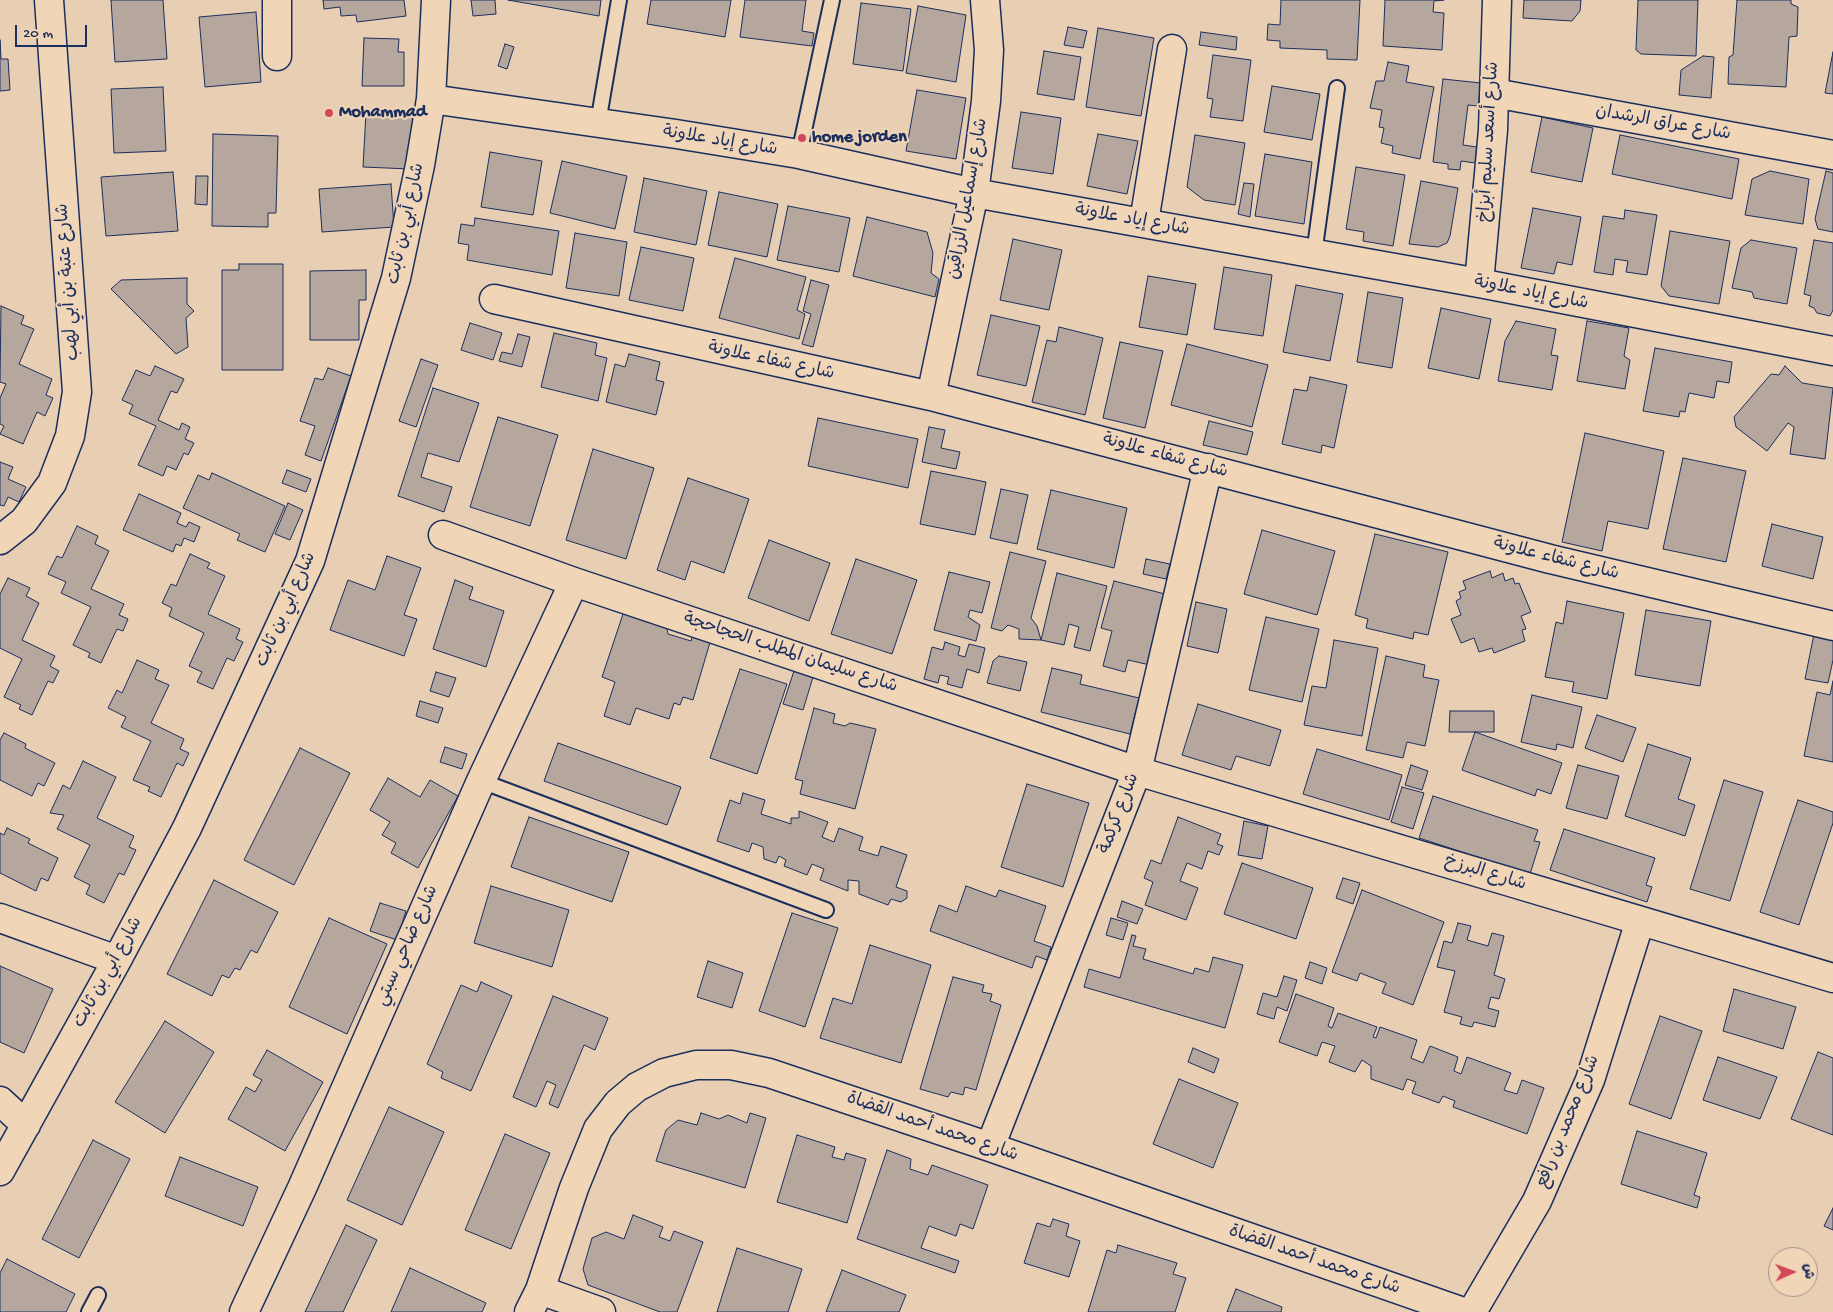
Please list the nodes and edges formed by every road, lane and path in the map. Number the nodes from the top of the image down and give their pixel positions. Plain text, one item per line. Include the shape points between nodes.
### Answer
1 (49, 0) edge
2 (277, 0) edge
3 (436, 0) edge
4 (619, 0) edge
5 (832, 0) edge
6 (985, 0) edge
7 (1497, 0) edge
8 (1172, 50) dead end
9 (277, 56) dead end
10 (1337, 88) dead end
11 (1494, 93) junction
12 (430, 99) junction
13 (598, 123) junction
14 (799, 154) junction
15 (1833, 154) edge
16 (974, 192) junction
17 (1144, 222) junction
18 (1314, 254) junction
19 (1479, 283) junction
20 (494, 299) dead end
21 (1833, 351) edge
22 (931, 396) junction
23 (1208, 468) junction
24 (443, 535) dead end
25 (0, 540) edge
26 (574, 582) junction
27 (1833, 626) edge
28 (1138, 770) junction
29 (481, 781) junction
30 (826, 910) dead end
31 (0, 918) edge
32 (1640, 921) junction
33 (117, 960) junction
34 (1833, 978) edge
35 (0, 1101) edge
36 (26, 1125) junction
37 (990, 1147) junction
38 (0, 1172) edge
39 (98, 1295) dead end
40 (534, 1301) edge
41 (89, 1312) edge
42 (244, 1312) edge
43 (601, 1312) edge
44 (1463, 1312) edge
45 (1472, 1312) edge

1 - 25 street, شارع عتبة بن أبي لهب via 77,392 70,436 52,483 24,521
2 - 9 street
3 - 12 street, شارع أبي بن ثابت
4 - 13 lane
5 - 14 lane
6 - 16 street, شارع إسماعيل الزراقين via 989,50
7 - 11 street, شارع أسعد سليم أبزاخ
8 - 17 street
10 - 18 lane
11 - 15 street, شارع عراق الرشدان
11 - 19 street, شارع أسعد سليم أبزاخ via 1489,189
12 - 13 street, شارع إياد علاونة
12 - 33 street, شارع أبي بن ثابت via 420,166 396,278 310,562 187,828
13 - 14 street, شارع إياد علاونة
14 - 16 street, شارع إياد علاونة
16 - 17 street, شارع إياد علاونة
16 - 22 street, شارع إسماعيل الزراقين
17 - 18 street, شارع إياد علاونة
18 - 19 street, شارع إياد علاونة
19 - 21 street, شارع إياد علاونة
20 - 22 street, شارع شفاء علاونة
22 - 23 street, شارع شفاء علاونة
23 - 27 street, شارع شفاء علاونة via 1550,559
23 - 28 street, شارع كركمة
24 - 26 street, شارع سليمان المطلب الحجاحجة
26 - 28 street, شارع سليمان المطلب الحجاحجة
26 - 29 street, شارع ضاحي سبتي
28 - 32 street, شارع البرزخ
28 - 37 street, شارع كركمة
29 - 30 lane
29 - 42 street, شارع ضاحي سبتي
31 - 33 street
32 - 34 street, شارع البرزخ
32 - 45 street, شارع محمد بن رافع via 1590,1080 1537,1201
33 - 36 street, شارع أبي بن ثابت
35 - 36 street
36 - 38 street, شارع أبي بن ثابت
37 - 40 street, شارع محمد أحمد القضاة via 769,1073 731,1065 696,1065 664,1073 637,1087 618,1103 598,1129
37 - 44 street, شارع محمد أحمد القضاة
39 - 41 lane
40 - 43 street

